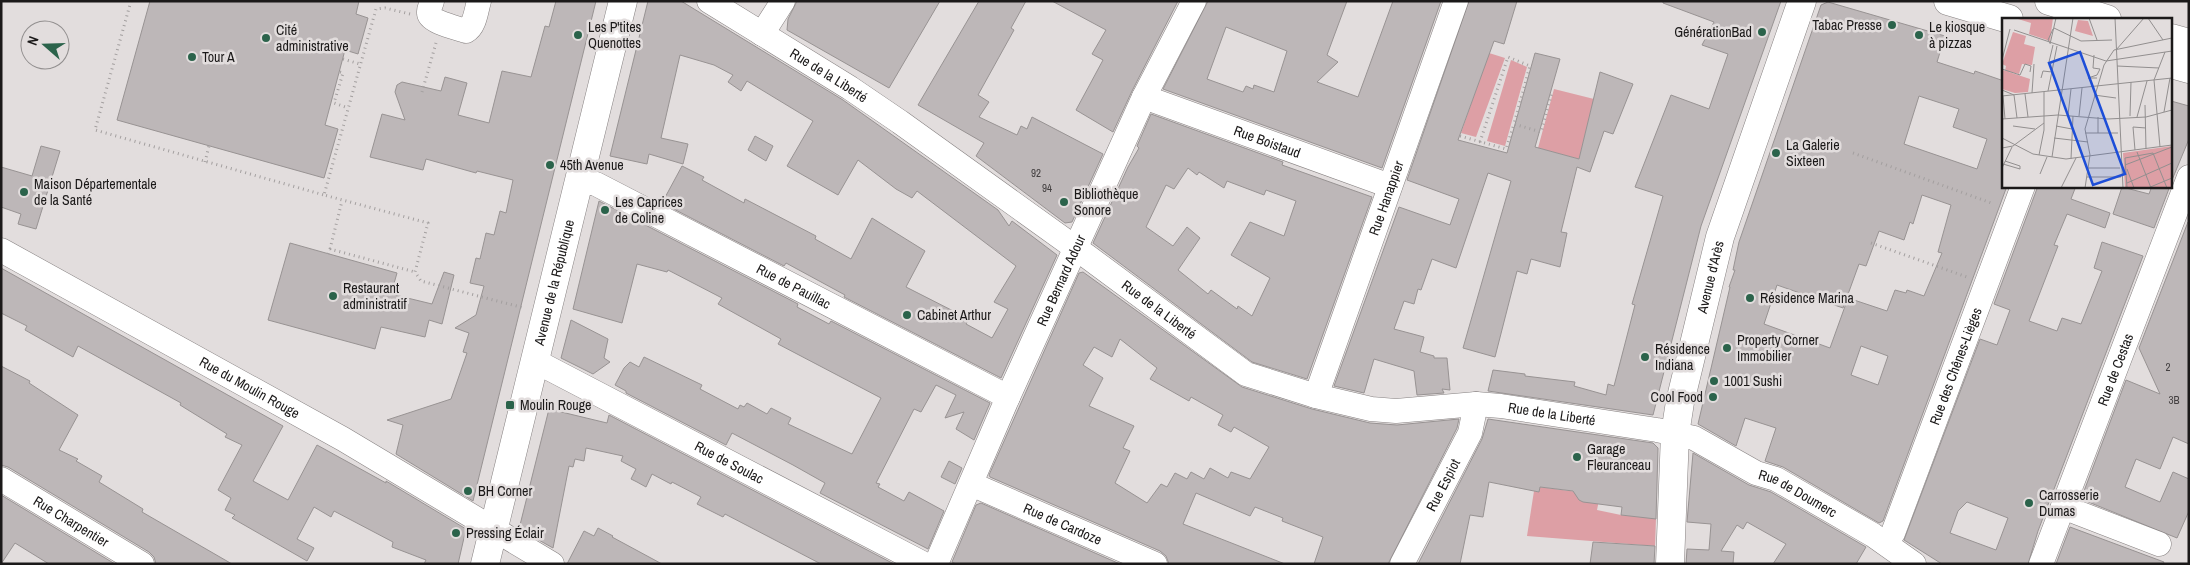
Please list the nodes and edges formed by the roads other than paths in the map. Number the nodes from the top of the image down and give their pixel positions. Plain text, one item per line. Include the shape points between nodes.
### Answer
1 (478, 1) edge
2 (623, 1) edge
3 (709, 1) edge
4 (783, 1) edge
5 (1194, 1) edge
6 (1456, 1) edge
7 (1802, 1) edge
8 (1948, 1) edge
9 (2049, 1) edge
10 (436, 15) edge
11 (2005, 18) edge
12 (2104, 18) edge
13 (762, 34) junction
14 (2172, 38) edge
15 (2189, 43) edge
16 (2172, 64) edge
17 (2189, 68) edge
18 (1144, 97) junction
19 (2189, 176) edge
20 (579, 180) junction
21 (1390, 186) junction
22 (2022, 188) edge
23 (1075, 249) junction
24 (1, 250) edge
25 (535, 361) junction
26 (1316, 396) junction
27 (1008, 397) junction
28 (1476, 404) junction
29 (1675, 434) junction
30 (1, 479) edge
31 (970, 484) junction
32 (2063, 507) junction
33 (493, 530) junction
34 (1885, 543) junction
35 (2159, 544) dead end
36 (142, 564) edge
37 (485, 564) edge
38 (552, 564) edge
39 (924, 564) edge
40 (936, 564) edge
41 (1154, 564) edge
42 (1402, 564) edge
43 (1670, 564) edge
44 (1914, 564) edge
45 (2042, 564) edge

1 - 10 street via 470,28 466,31
2 - 20 main road, Avenue de la République
3 - 13 street, Rue de la Liberté
4 - 13 street
5 - 18 street, Rue Bernard Adour
6 - 21 street, Rue Hanappier
7 - 29 main road, Avenue d'Arès via 1720,238
8 - 11 main road
9 - 12 main road
13 - 23 street, Rue de la Liberté via 900,122
14 - 15 main road
16 - 17 main road
18 - 21 street, Rue Boistaud
18 - 23 street, Rue Bernard Adour
19 - 32 street, Rue de Cestas via 2121,363
20 - 25 main road, Avenue de la République
20 - 27 street, Rue de Pauillac via 596,184
21 - 26 street, Rue Hanappier
22 - 34 street, Rue des Chênes-Lièges via 1893,533
23 - 26 street, Rue de la Liberté via 1246,374
23 - 27 street, Rue Bernard Adour
24 - 33 street, Rue du Moulin Rouge via 343,439
25 - 33 main road, Avenue de la République
25 - 39 street, Rue de Soulac
26 - 28 street, Rue de la Liberté via 1371,409 1396,411
27 - 31 street, Rue Bernard Adour
28 - 29 street, Rue de la Liberté
28 - 42 street, Rue Espiot via 1470,434
29 - 34 street, Rue de Doumerc via 1694,438 1756,473 1776,479
29 - 43 main road, Avenue d'Arès
30 - 36 street, Rue Charpentier
31 - 40 street, Rue Bernard Adour
31 - 41 street, Rue de Cardoze
32 - 35 street
32 - 45 street, Rue de Cestas
33 - 37 main road, Avenue de la République
33 - 38 street, Rue du Moulin Rouge
34 - 44 street, Rue de Doumerc

